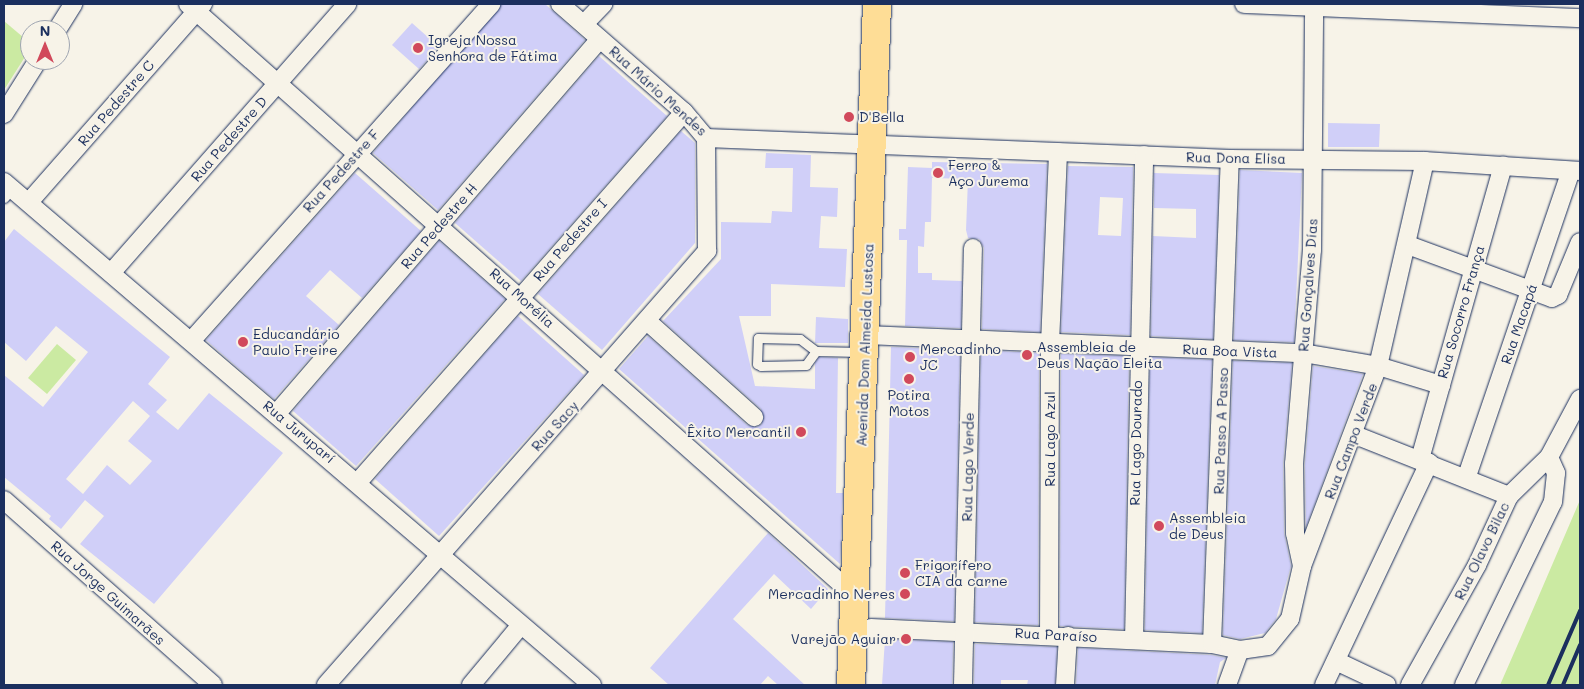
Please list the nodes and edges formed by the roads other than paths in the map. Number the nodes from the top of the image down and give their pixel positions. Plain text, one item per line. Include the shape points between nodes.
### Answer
1 (73, 4) edge
2 (347, 4) edge
3 (491, 4) edge
4 (560, 4) edge
5 (603, 4) edge
6 (877, 4) edge
7 (895, 4) edge
8 (1244, 4) edge
9 (1314, 5) edge
10 (196, 6) edge
11 (1580, 18) edge
12 (63, 20) edge
13 (584, 24) junction
14 (600, 39) junction
15 (32, 70) edge
16 (278, 82) junction
17 (684, 112) junction
18 (4, 114) edge
19 (706, 138) junction
20 (882, 146) junction
21 (358, 152) junction
22 (1058, 152) junction
23 (1144, 156) junction
24 (1230, 159) junction
25 (1313, 159) junction
26 (1424, 162) junction
27 (1503, 166) junction
28 (1576, 171) edge
29 (7, 190) edge
30 (29, 202) junction
31 (440, 225) junction
32 (1580, 242) edge
33 (1408, 245) junction
34 (973, 248) dead end
35 (1473, 267) junction
36 (111, 273) junction
37 (1530, 292) junction
38 (521, 296) junction
39 (647, 321) junction
40 (192, 340) junction
41 (872, 341) junction
42 (970, 341) junction
43 (1050, 344) junction
44 (1137, 348) junction
45 (1224, 350) junction
46 (816, 351) junction
47 (1303, 353) junction
48 (1378, 366) junction
49 (603, 372) junction
50 (1441, 385) junction
51 (1580, 399) edge
52 (277, 413) junction
53 (754, 417) dead end
54 (1355, 435) junction
55 (1549, 457) junction
56 (1424, 461) junction
57 (1467, 476) junction
58 (358, 482) junction
59 (1509, 496) junction
60 (4, 500) edge
61 (441, 556) junction
62 (866, 556) junction
63 (1302, 566) junction
64 (854, 595) junction
65 (521, 625) junction
66 (871, 628) junction
67 (965, 630) junction
68 (1049, 636) junction
69 (1068, 636) junction
70 (1134, 640) junction
71 (1212, 644) junction
72 (1240, 650) junction
73 (1336, 661) junction
74 (213, 685) edge
75 (326, 685) edge
76 (471, 685) edge
77 (592, 685) edge
78 (851, 685) edge
79 (869, 685) edge
80 (963, 685) edge
81 (1065, 685) edge
82 (1227, 685) edge
83 (1324, 685) edge
84 (1387, 685) edge
85 (1410, 685) edge
86 (1464, 685) edge

1 - 12 street
2 - 16 street, Rua Pedestre D
3 - 21 street, Rua Pedestre F
4 - 13 street, Rua Mário Mendes
5 - 13 street
6 - 20 main road, Avenida Dom Almeida Lustosa
7 - 20 main road, Avenida Dom Almeida Lustosa
8 - 9 street
9 - 11 street
9 - 25 street, Rua Gonçalves Días
10 - 16 street, Rua Morélia
10 - 30 street, Rua Pedestre C
13 - 14 street, Rua Mário Mendes
14 - 17 street, Rua Mário Mendes
14 - 31 street, Rua Pedestre H
15 - 18 street
16 - 21 street, Rua Morélia
16 - 36 street, Rua Pedestre D
17 - 19 street, Rua Mário Mendes
17 - 38 street, Rua Pedestre I
19 - 20 street, Rua Mário Mendes
19 - 39 street, Rua Sacy via 708,251
20 - 22 street, Rua Dona Elisa
20 - 41 main road, Avenida Dom Almeida Lustosa
21 - 31 street, Rua Morélia
21 - 40 street, Rua Pedestre F
22 - 23 street, Rua Dona Elisa
22 - 43 street, Rua Lago Azul
23 - 24 street, Rua Dona Elisa
23 - 44 street, Rua Lago Dourado
24 - 25 street, Rua Dona Elisa
24 - 45 street, Rua Passo A Passo
25 - 26 street, Rua Dona Elisa
25 - 47 street, Rua Gonçalves Días via 1312,250
26 - 27 street, Rua Dona Elisa
26 - 33 street, Rua Campo Verde
27 - 28 street, Rua Dona Elisa
27 - 35 street, Rua Socorro França
28 - 37 street, Rua Macapá
29 - 30 street, Rua Juruparí
30 - 36 street, Rua Juruparí
31 - 38 street, Rua Morélia
31 - 52 street, Rua Pedestre H
32 - 37 street via 1558,295 1552,298
33 - 35 street
33 - 48 street, Rua Campo Verde
34 - 42 street, Rua Lago Verde
35 - 37 street
35 - 50 street, Rua Socorro França
36 - 40 street, Rua Juruparí
37 - 57 street, Rua Macapá
38 - 49 street, Rua Morélia
38 - 58 street, Rua Pedestre I
39 - 49 street, Rua Sacy
39 - 53 street
40 - 52 street, Rua Juruparí
41 - 42 street, Rua Boa Vista
41 - 46 lane
41 - 62 main road, Avenida Dom Almeida Lustosa
42 - 43 street, Rua Boa Vista
42 - 67 street, Rua Lago Verde
43 - 44 street, Rua Boa Vista
43 - 68 street, Rua Lago Azul
44 - 45 street, Rua Boa Vista
44 - 70 street, Rua Lago Dourado
45 - 47 street, Rua Boa Vista
45 - 71 street, Rua Passo A Passo
46 - 46 lane via 800,339 758,338 756,342 757,364 761,366 806,365
47 - 48 street, Rua Boa Vista
47 - 63 street, Rua Gonçalves Días via 1294,464 1295,533
48 - 50 street, Rua Boa Vista
48 - 54 street, Rua Campo Verde
49 - 61 street, Rua Sacy
49 - 64 street, Rua Morélia
50 - 56 street, Rua Socorro França
51 - 55 street, Rua Olavo Bilac
52 - 58 street, Rua Juruparí
54 - 56 street
54 - 63 street, Rua Campo Verde
55 - 59 street, Rua Olavo Bilac
55 - 86 street via 1556,473 1554,502
56 - 57 street
56 - 73 street, Rua Socorro França
57 - 59 street
58 - 61 street, Rua Juruparí
59 - 85 street, Rua Olavo Bilac via 1477,565
60 - 74 street, Rua Jorge Guimarães
61 - 65 street, Rua Juruparí
61 - 75 street, Rua Sacy
62 - 64 main road, Avenida Dom Almeida Lustosa
62 - 66 main road, Avenida Dom Almeida Lustosa
63 - 72 street, Rua Campo Verde via 1296,603 1277,638 1268,646
64 - 78 main road, Avenida Dom Almeida Lustosa
65 - 76 street
65 - 77 street, Rua Juruparí
66 - 67 street, Rua Paraíso
66 - 79 main road, Avenida Dom Almeida Lustosa
67 - 68 street, Rua Paraíso
67 - 80 street, Rua Lago Verde
68 - 69 street, Rua Paraíso
69 - 70 street, Rua Paraíso
69 - 81 street
70 - 71 street, Rua Paraíso
71 - 72 street, Rua Paraíso
72 - 82 street
73 - 83 street, Rua Socorro França
73 - 84 street

